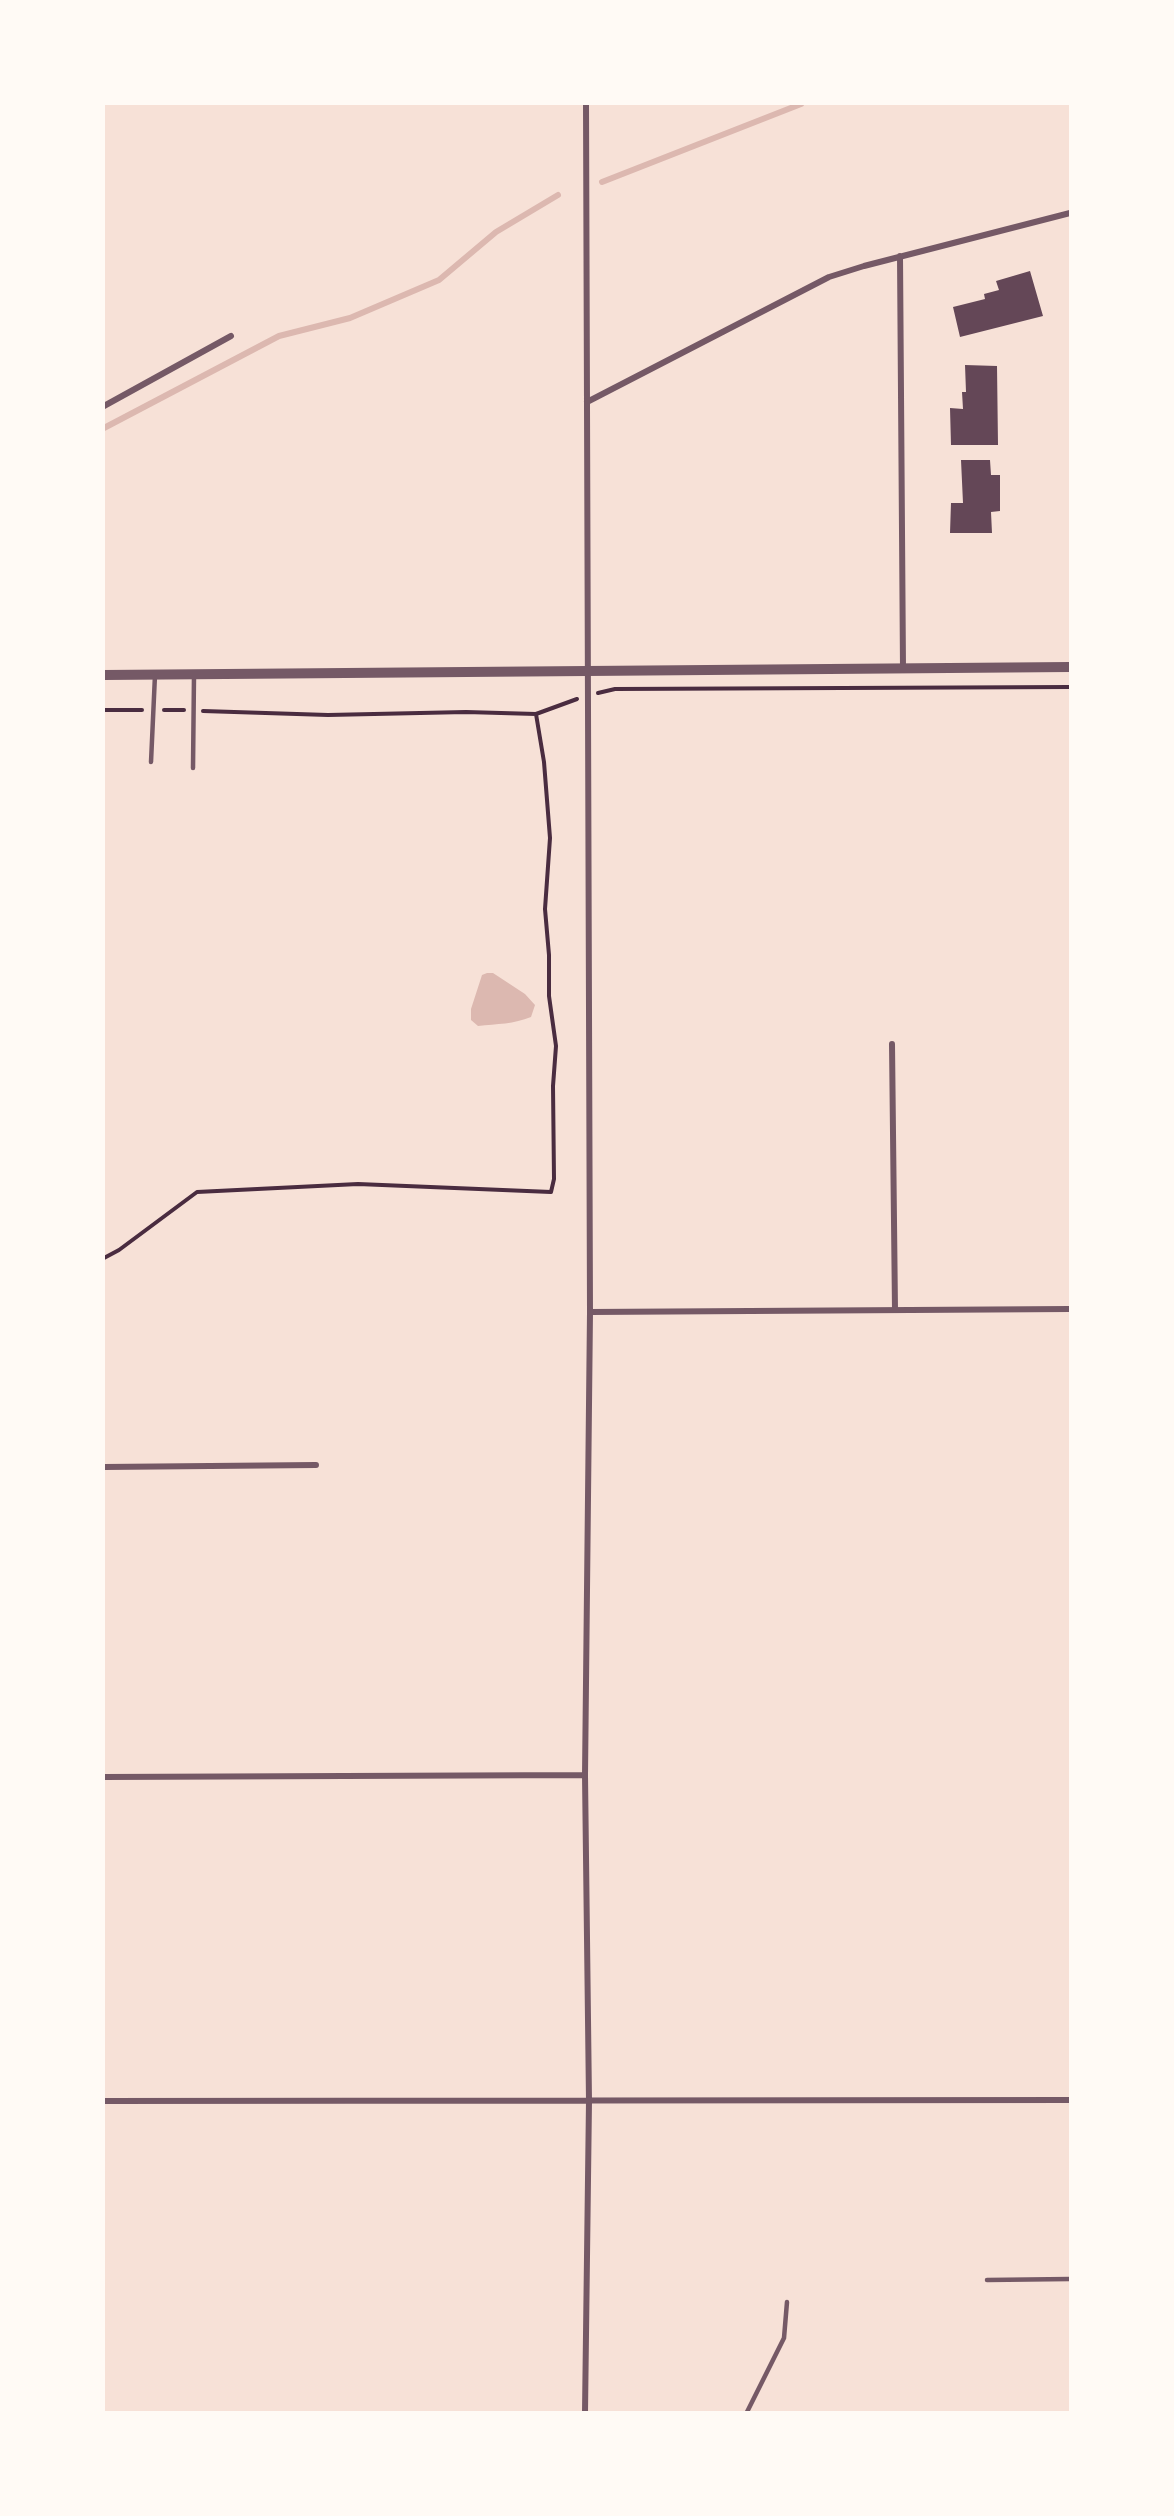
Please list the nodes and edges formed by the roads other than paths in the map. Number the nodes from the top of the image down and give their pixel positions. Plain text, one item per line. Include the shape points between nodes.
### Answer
1 (586, 104) edge
2 (1071, 213) edge
3 (900, 256) junction
4 (231, 336) dead end
5 (587, 402) junction
6 (104, 406) edge
7 (1071, 668) edge
8 (903, 669) junction
9 (588, 671) junction
10 (104, 675) edge
11 (155, 675) junction
12 (194, 675) junction
13 (151, 762) dead end
14 (193, 768) dead end
15 (892, 1044) dead end
16 (1071, 1309) edge
17 (895, 1310) junction
18 (590, 1312) junction
19 (316, 1466) dead end
20 (104, 1467) edge
21 (585, 1775) junction
22 (104, 1777) edge
23 (1071, 2100) edge
24 (104, 2101) edge
25 (589, 2101) junction
26 (1071, 2279) edge
27 (987, 2280) dead end
28 (787, 2302) dead end
29 (585, 2412) edge
30 (747, 2412) edge

1 - 5 street
2 - 3 street
3 - 5 street via 829,277
3 - 8 street
4 - 6 street
5 - 9 street
7 - 8 street
8 - 9 street
9 - 12 street
9 - 18 street
10 - 11 street
11 - 12 street
11 - 13 lane
12 - 14 lane
15 - 17 street
16 - 17 street
17 - 18 street
18 - 21 street
19 - 20 street
21 - 22 street
21 - 25 street
23 - 25 street
24 - 25 street
25 - 29 street
26 - 27 lane
28 - 30 lane via 784,2338

